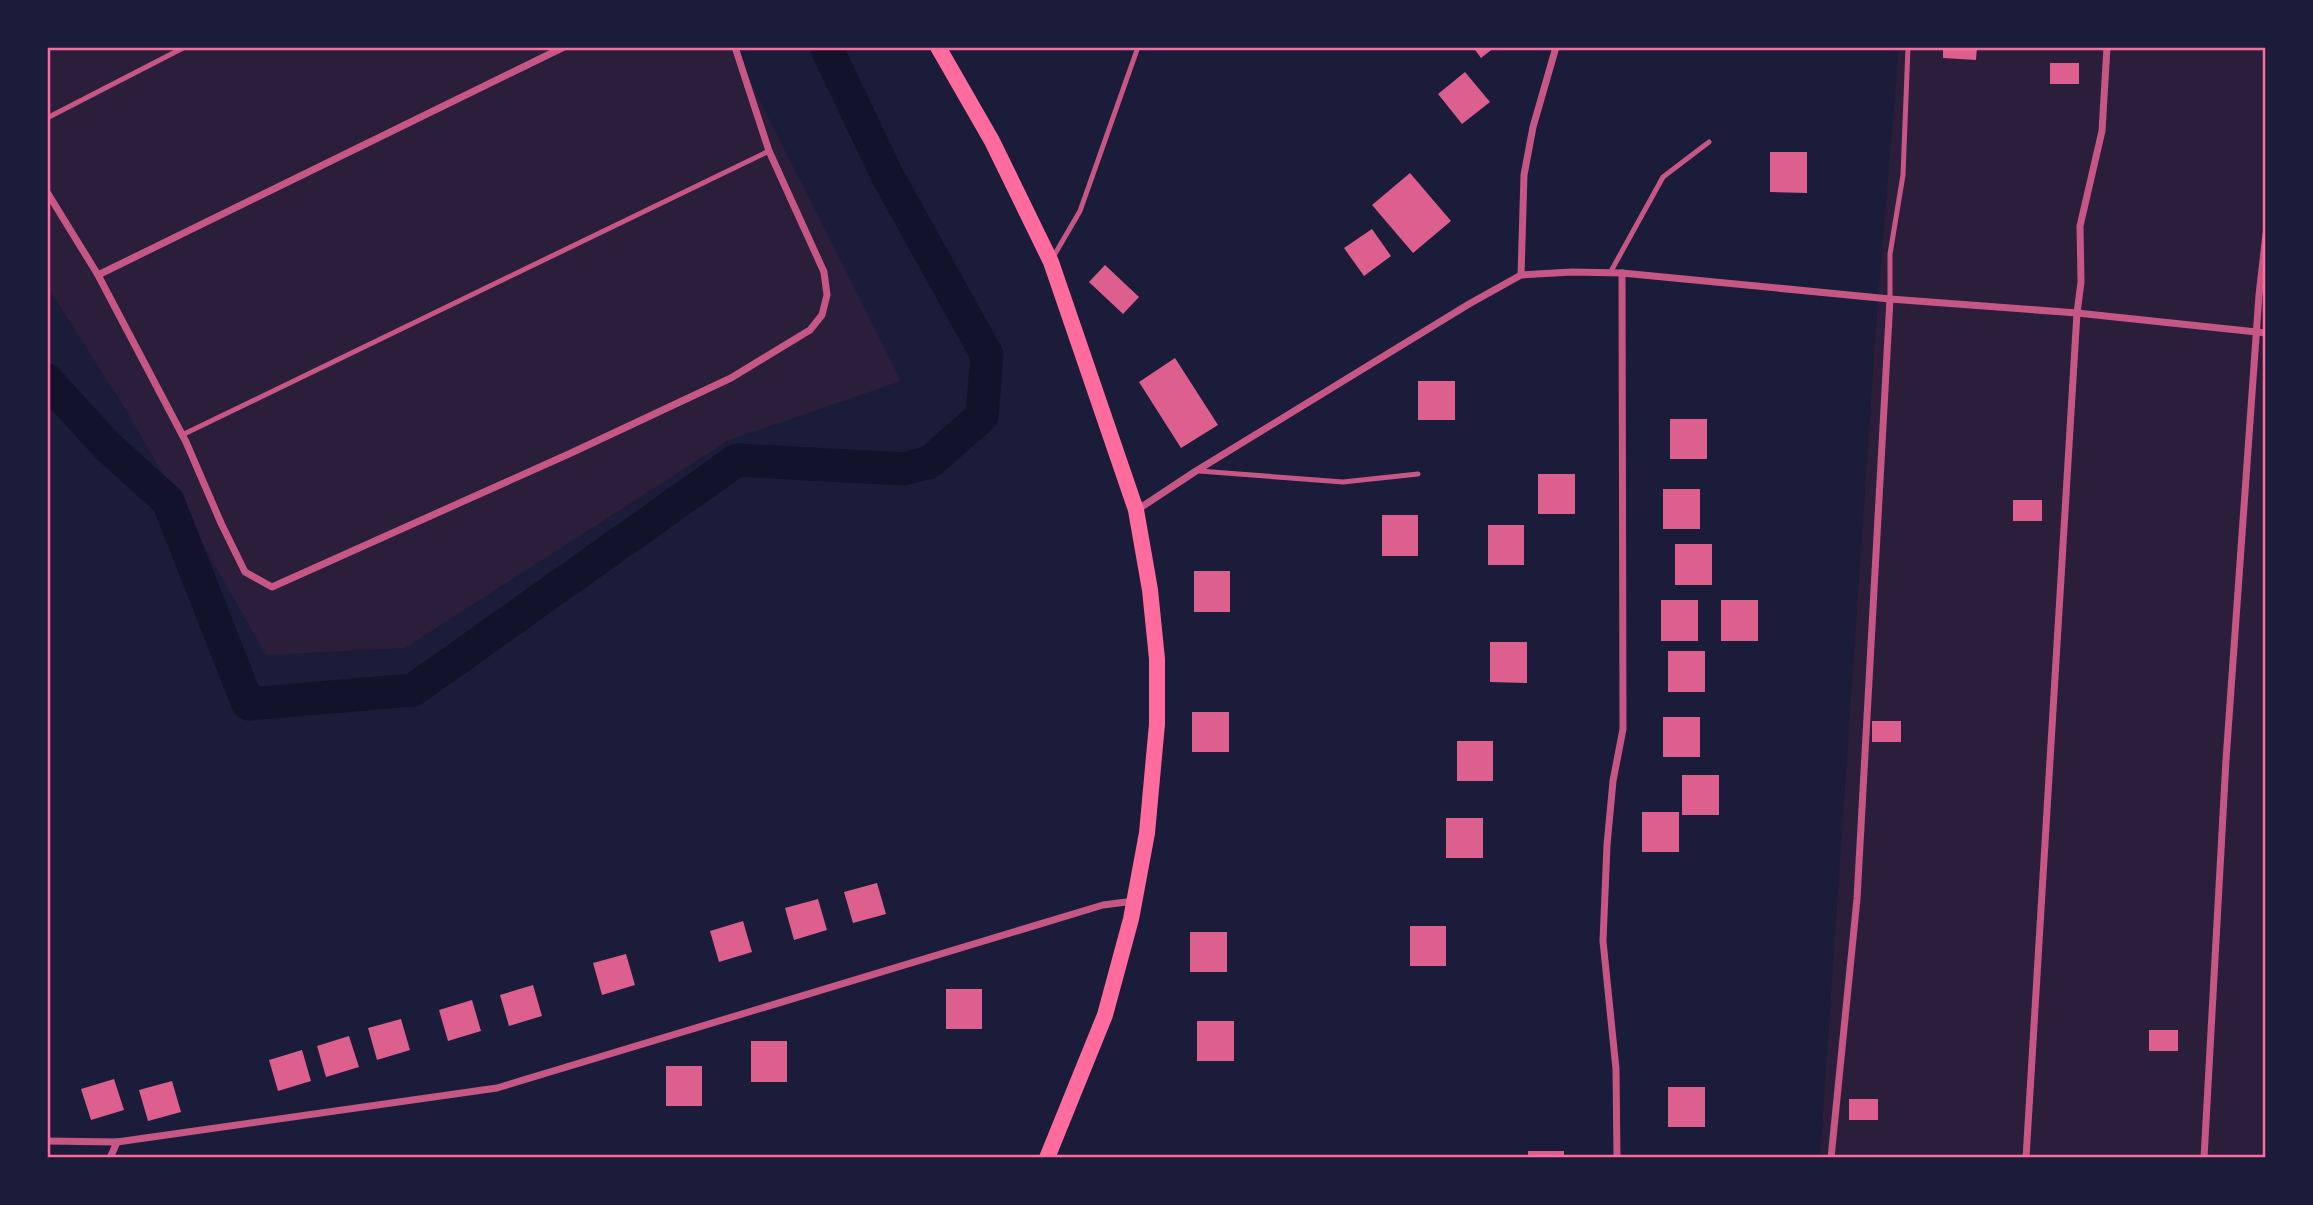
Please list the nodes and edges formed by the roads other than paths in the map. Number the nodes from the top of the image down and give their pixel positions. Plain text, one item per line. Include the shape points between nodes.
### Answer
1 (185, 47) edge
2 (564, 47) edge
3 (736, 47) edge
4 (937, 47) edge
5 (1138, 47) edge
6 (1556, 47) edge
7 (1908, 47) edge
8 (2107, 47) edge
9 (47, 118) edge
10 (1709, 142) dead end
11 (769, 151) junction
12 (47, 192) edge
13 (2266, 234) edge
14 (1051, 262) junction
15 (1610, 273) junction
16 (1622, 273) junction
17 (98, 275) junction
18 (1521, 275) junction
19 (1890, 299) junction
20 (2077, 313) junction
21 (2262, 333) edge
22 (182, 435) junction
23 (1196, 471) junction
24 (1418, 474) dead end
25 (1136, 510) junction
26 (1134, 901) junction
27 (47, 1141) edge
28 (117, 1142) junction
29 (110, 1158) edge
30 (1047, 1158) edge
31 (1617, 1158) edge
32 (1831, 1158) edge
33 (2026, 1158) edge
34 (2204, 1158) edge

1 - 9 lane
2 - 17 street
3 - 11 street
4 - 14 main road via 992,141
5 - 14 lane via 1080,211
6 - 18 street via 1524,175
7 - 19 lane via 1903,174 1890,254
8 - 20 street via 2102,131 2080,226
10 - 15 lane via 1663,177
11 - 22 lane
11 - 22 street via 824,272 827,295 822,315 810,330 731,378 272,587 245,572
12 - 17 street
13 - 21 street via 2259,295
14 - 25 main road
15 - 16 street
15 - 18 street
16 - 19 street
16 - 31 street via 1623,729 1613,781 1603,941 1616,1069
17 - 22 street
18 - 23 street
19 - 20 street
19 - 32 street via 1857,899
20 - 21 street
20 - 33 street
21 - 34 street via 2227,760
23 - 24 lane via 1343,482
23 - 25 street
25 - 26 main road via 1157,659 1157,723 1147,833
26 - 28 street via 1103,905 497,1088
26 - 30 main road via 1105,1015
27 - 28 street
28 - 29 street

